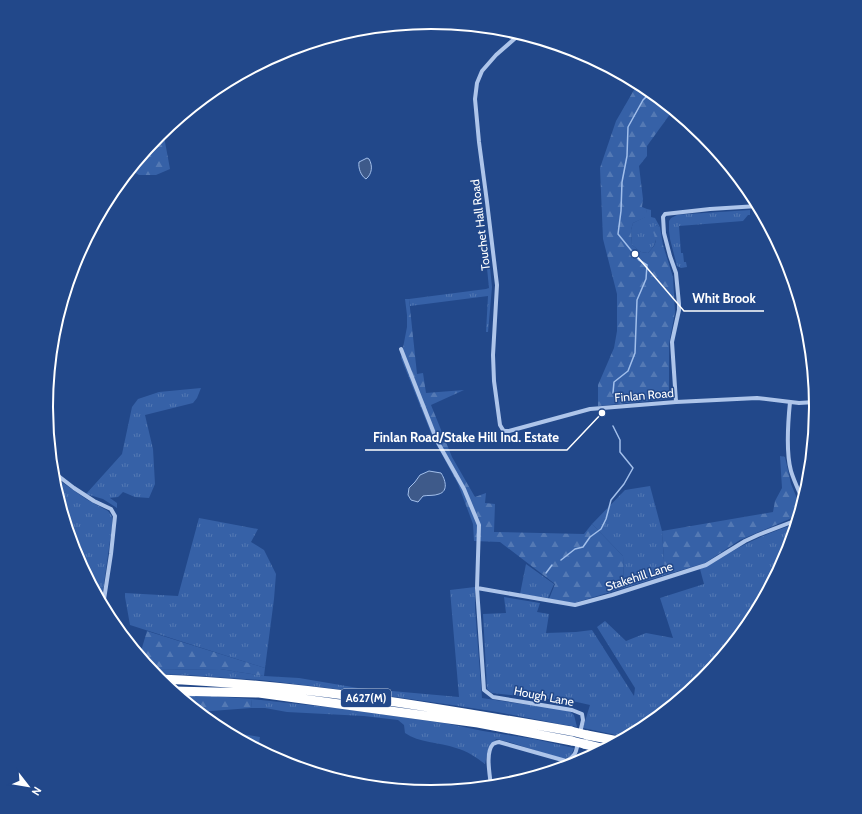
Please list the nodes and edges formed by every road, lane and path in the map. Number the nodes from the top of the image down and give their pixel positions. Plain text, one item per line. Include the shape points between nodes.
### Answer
1 (515, 38) edge
2 (751, 206) edge
3 (401, 349) dead end
4 (676, 402) junction
5 (790, 402) junction
6 (809, 402) edge
7 (503, 430) joint
8 (59, 477) edge
9 (799, 491) edge
10 (791, 522) edge
11 (477, 588) junction
12 (104, 597) edge
13 (171, 680) edge
14 (182, 691) edge
15 (610, 739) edge
16 (597, 746) edge
17 (572, 757) edge
18 (564, 761) edge
19 (490, 780) edge

1 - 7 street, Touchet Hall Road via 482,71 475,99 497,285 494,381 500,425
2 - 4 street via 665,214 663,217 664,233 676,273 679,304 672,342
3 - 11 street via 437,441 464,489 479,525
4 - 5 street, Finlan Road via 757,398
4 - 7 street, Finlan Road via 590,409 509,431
5 - 6 street, Finlan Road
5 - 9 street via 790,463
8 - 12 street via 94,501 111,509 116,516
10 - 11 street, Stakehill Lane via 745,541 706,565 575,605
11 - 17 street, Hough Lane via 484,690 493,697 572,710 582,714 576,753
13 - 15 highway, A627(M), bridge via 261,686 372,698
14 - 16 highway, A627(M), bridge via 259,693 478,723
18 - 19 street, Hough Lane via 499,742 490,750 488,761

